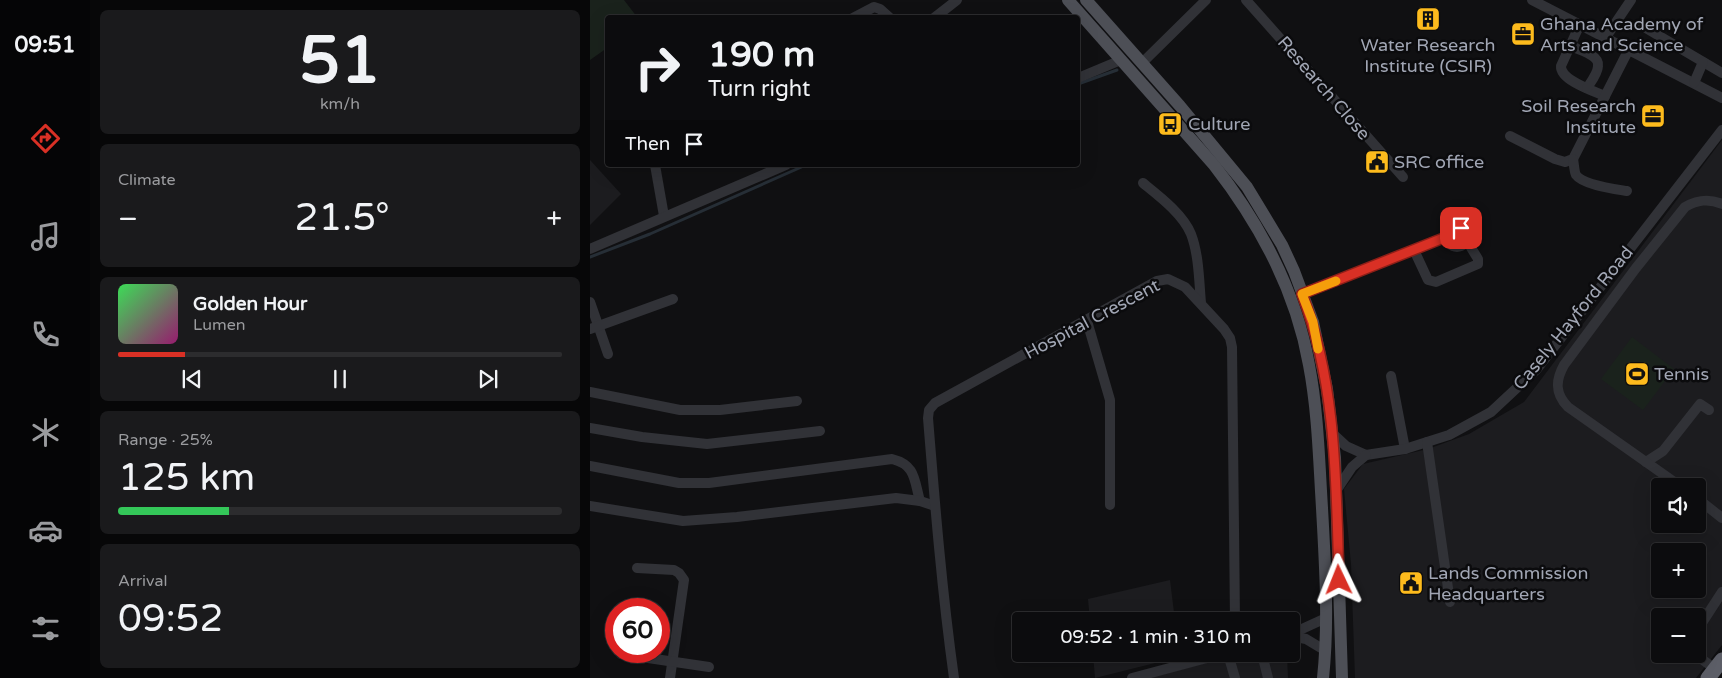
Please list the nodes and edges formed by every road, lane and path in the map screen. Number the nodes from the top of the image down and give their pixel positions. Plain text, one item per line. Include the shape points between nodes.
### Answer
1 (957, 0) edge
2 (1068, 0) edge
3 (1086, 0) edge
4 (1206, 0) edge
5 (1246, 0) edge
6 (1532, 0) edge
7 (1631, 0) edge
8 (859, 15) edge
9 (887, 15) edge
10 (938, 15) edge
11 (1580, 24) junction
12 (1639, 24) dead end
13 (1606, 37) junction
14 (1570, 46) junction
15 (1629, 49) junction
16 (1121, 60) junction
17 (1142, 62) junction
18 (1703, 62) junction
19 (1722, 73) edge
20 (1080, 77) edge
21 (1694, 83) junction
22 (1587, 88) junction
23 (1605, 96) junction
24 (1722, 98) edge
25 (1722, 130) edge
26 (1510, 136) dead end
27 (1573, 159) junction
28 (656, 167) edge
29 (781, 167) edge
30 (1403, 177) dead end
31 (1143, 183) dead end
32 (1627, 191) dead end
33 (1722, 204) edge
34 (664, 216) junction
35 (1446, 237) junction
36 (1467, 241) junction
37 (590, 249) edge
38 (1414, 250) junction
39 (1302, 294) junction
40 (674, 299) dead end
41 (590, 302) edge
42 (1201, 304) junction
43 (1087, 320) junction
44 (594, 328) edge
45 (608, 354) dead end
46 (1390, 376) dead end
47 (590, 392) edge
48 (797, 401) dead end
49 (1709, 410) dead end
50 (590, 428) edge
51 (820, 431) dead end
52 (1332, 433) junction
53 (1427, 442) junction
54 (1405, 449) junction
55 (1366, 455) junction
56 (1646, 462) junction
57 (590, 466) edge
58 (1669, 478) edge
59 (1336, 492) junction
60 (920, 501) junction
61 (1110, 505) dead end
62 (1706, 505) edge
63 (590, 506) edge
64 (936, 506) junction
65 (1722, 518) edge
66 (637, 568) dead end
67 (1722, 592) edge
68 (1450, 602) dead end
69 (1235, 612) edge
70 (1706, 617) edge
71 (1326, 618) junction
72 (1300, 631) edge
73 (1300, 637) edge
74 (1326, 651) junction
75 (670, 662) edge
76 (673, 662) junction
77 (1192, 662) edge
78 (1230, 662) edge
79 (1264, 662) edge
80 (709, 667) dead end
81 (670, 678) edge
82 (954, 678) edge
83 (1132, 678) edge
84 (1235, 678) edge
85 (1268, 678) edge
86 (1324, 678) edge
87 (1342, 678) edge

1 - 10 street
2 - 16 main road
3 - 17 main road
4 - 17 street
5 - 30 street, Research Close
6 - 11 street
7 - 13 street
8 - 9 street via 874,7
11 - 13 street
11 - 14 street
12 - 18 street
13 - 15 street
14 - 22 street via 1561,71
14 - 22 street via 1598,61
15 - 21 street
15 - 23 street
16 - 20 street
16 - 71 main road via 1237,194 1265,241 1290,297 1309,364 1317,430
17 - 39 main road via 1247,187 1282,245
18 - 19 street
18 - 21 street
21 - 24 street
22 - 23 street
23 - 27 street
25 - 53 street, Casely Hayford Road via 1537,368 1492,412 1449,435
26 - 27 street via 1555,159 1565,162
27 - 32 street via 1576,175 1582,180
28 - 34 street
29 - 34 street
31 - 42 street via 1173,208 1191,233
33 - 56 street via 1706,200 1685,208 1559,373 1557,388 1563,402
34 - 37 street
35 - 36 street via 1454,248 1462,247
35 - 36 street via 1451,229 1457,227 1464,230
35 - 38 street
36 - 38 street via 1478,264 1436,282 1428,280
38 - 39 street
39 - 52 main road via 1313,322
40 - 44 street
41 - 44 street
42 - 43 street, Hospital Crescent via 1185,286 1168,279 1157,281
42 - 69 street, Hospital Crescent via 1224,329 1232,347
43 - 61 street via 1110,400
43 - 64 street, Hospital Crescent via 935,403 929,410
44 - 45 street
46 - 54 street
47 - 48 street via 680,410 720,410
49 - 56 street via 1700,404 1662,451
50 - 51 street via 707,444
52 - 55 street via 1346,446
52 - 59 main road
53 - 54 street, Casely Hayford Road
53 - 68 street
54 - 55 street, Casely Hayford Road
55 - 59 street via 1352,467
56 - 58 street
57 - 60 street via 679,483 718,482 892,459 902,462 912,471
59 - 87 main road
60 - 63 street via 896,498 684,521
60 - 64 street
62 - 65 street
64 - 82 street, Hospital Crescent
66 - 76 street via 674,570 684,580
67 - 70 street
71 - 72 street
71 - 74 main road
73 - 74 street
74 - 86 main road
75 - 76 street
76 - 80 street
76 - 81 street
77 - 83 street
78 - 84 street
79 - 85 street

